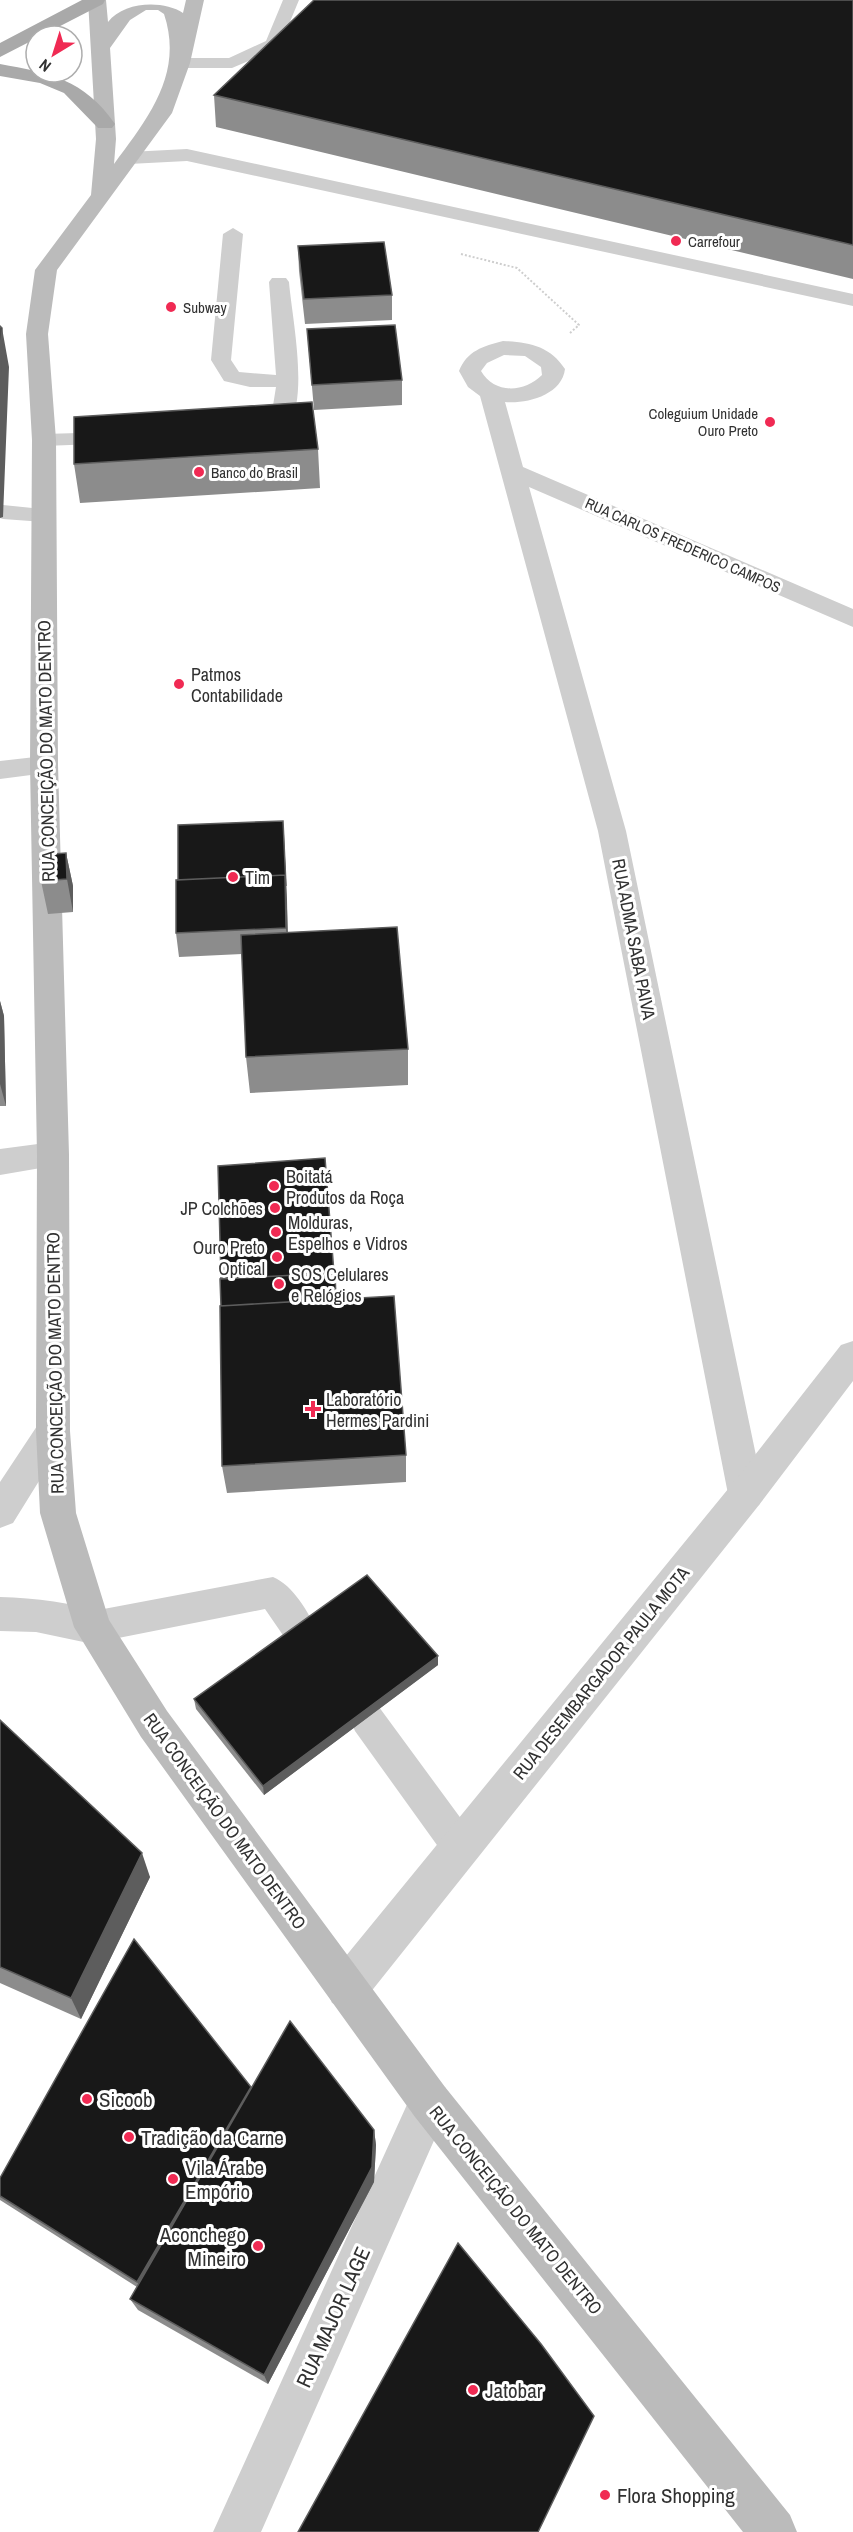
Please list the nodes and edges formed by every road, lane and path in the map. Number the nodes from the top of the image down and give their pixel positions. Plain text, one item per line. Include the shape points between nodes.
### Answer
1 (97, 0) edge
2 (195, 0) edge
3 (291, 0) edge
4 (101, 47) junction
5 (0, 51) edge
6 (180, 61) junction
7 (0, 70) edge
8 (105, 124) junction
9 (148, 132) junction
10 (187, 155) junction
11 (129, 158) junction
12 (101, 197) junction
13 (233, 234) dead end
14 (459, 253) dead end
15 (279, 282) dead end
16 (853, 300) edge
17 (542, 356) junction
18 (286, 381) junction
19 (490, 391) junction
20 (239, 429) edge
21 (138, 437) edge
22 (44, 440) junction
23 (513, 471) junction
24 (3, 512) dead end
25 (44, 515) junction
26 (853, 620) edge
27 (44, 765) junction
28 (0, 770) edge
29 (53, 1155) junction
30 (0, 1162) edge
31 (853, 1355) edge
32 (53, 1431) junction
33 (746, 1494) junction
34 (0, 1512) edge
35 (0, 1614) edge
36 (93, 1627) junction
37 (302, 1634) edge
38 (366, 1719) edge
39 (460, 1847) junction
40 (347, 1988) junction
41 (430, 2102) junction
42 (237, 2532) edge
43 (773, 2532) edge

1 - 4 main road
1 - 5 main road
2 - 6 main road, RUA CONCEIÇÃO DO MATO DENTRO
3 - 6 lane via 273,44 232,63
4 - 6 main road via 127,12 158,4 174,15
4 - 8 main road
6 - 9 main road, RUA CONCEIÇÃO DO MATO DENTRO via 162,113
7 - 8 main road via 45,78 71,89
8 - 12 main road
9 - 10 lane
9 - 11 main road, RUA CONCEIÇÃO DO MATO DENTRO
10 - 11 lane
10 - 16 lane
11 - 12 main road, RUA CONCEIÇÃO DO MATO DENTRO
12 - 22 main road, RUA CONCEIÇÃO DO MATO DENTRO via 46,270 37,334
13 - 18 lane via 221,360 231,376 250,381
14 - 17 path via 517,268 579,325
15 - 18 lane
17 - 19 street via 554,369 553,377 540,390 516,395
17 - 19 street, RUA ADMA SABA PAIVA via 518,348 503,348 480,356 470,371 479,386
18 - 20 lane via 280,422
19 - 23 street, RUA ADMA SABA PAIVA
21 - 22 lane
22 - 25 main road, RUA CONCEIÇÃO DO MATO DENTRO
23 - 26 street, RUA CARLOS FREDERICO CAMPOS
23 - 33 street, RUA ADMA SABA PAIVA via 612,831
24 - 25 lane
25 - 27 main road, RUA CONCEIÇÃO DO MATO DENTRO
27 - 28 street
27 - 29 main road, RUA CONCEIÇÃO DO MATO DENTRO
29 - 30 street
29 - 32 main road, RUA CONCEIÇÃO DO MATO DENTRO
31 - 33 street, RUA DESEMBARGADOR PAULA MOTA
32 - 34 street
32 - 36 main road, RUA CONCEIÇÃO DO MATO DENTRO via 58,1513
33 - 39 street, RUA DESEMBARGADOR PAULA MOTA
35 - 36 street via 36,1614
36 - 37 lane via 273,1592
36 - 40 main road, RUA CONCEIÇÃO DO MATO DENTRO via 154,1724
38 - 39 lane
39 - 40 street, RUA DESEMBARGADOR PAULA MOTA
40 - 41 main road, RUA CONCEIÇÃO DO MATO DENTRO
41 - 42 street, RUA MAJOR LAGE
41 - 43 main road, RUA CONCEIÇÃO DO MATO DENTRO

